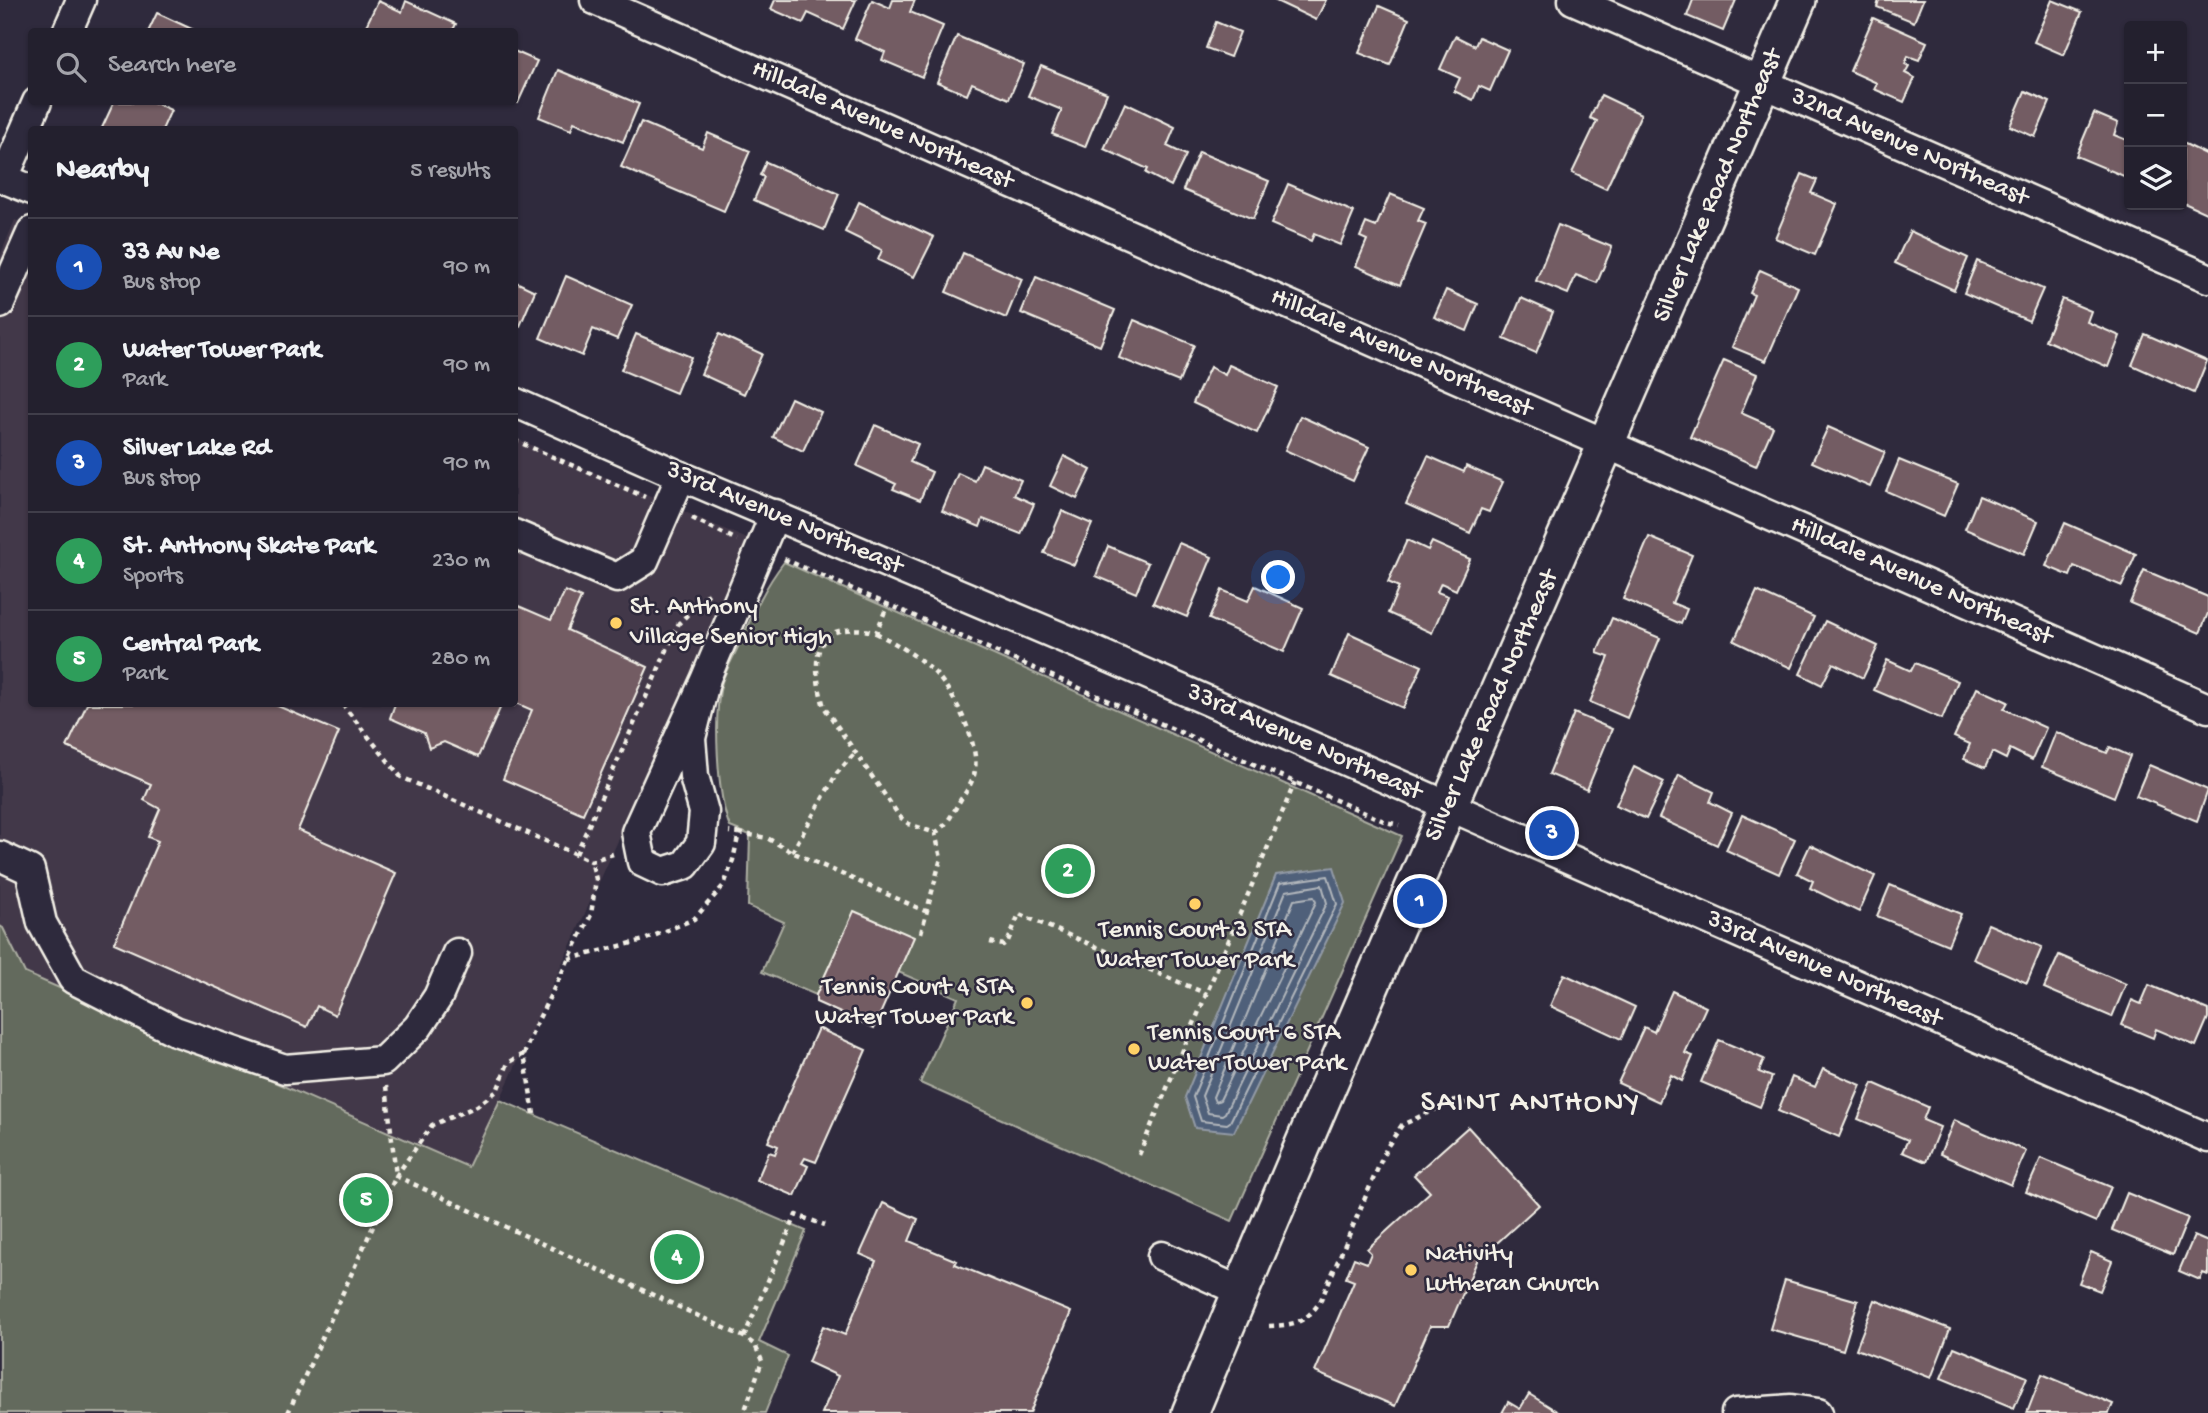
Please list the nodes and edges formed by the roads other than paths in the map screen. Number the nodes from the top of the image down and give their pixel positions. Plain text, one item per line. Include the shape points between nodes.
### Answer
1 (81, 0) edge
2 (595, 0) edge
3 (1573, 0) edge
4 (1798, 0) edge
5 (69, 28) edge
6 (1763, 83) junction
7 (36, 105) edge
8 (2, 177) edge
9 (28, 188) edge
10 (28, 240) edge
11 (2208, 278) edge
12 (0, 304) edge
13 (518, 404) edge
14 (1608, 445) junction
15 (681, 476) junction
16 (775, 514) junction
17 (518, 536) edge
18 (706, 678) junction
19 (2208, 708) edge
20 (1448, 806) junction
21 (0, 856) edge
22 (457, 953) dead end
23 (2208, 1138) edge
24 (1162, 1256) dead end
25 (1240, 1291) junction
26 (1189, 1413) edge
27 (1736, 1413) edge
28 (1818, 1413) edge

1 - 5 street
2 - 14 street, Hilldale Avenue Northeast
3 - 6 street, 32nd Avenue Northeast
4 - 6 main road, Silver Lake Road Northeast
6 - 11 street, 32nd Avenue Northeast
6 - 14 main road, Silver Lake Road Northeast
7 - 8 street
8 - 9 street
10 - 12 street
13 - 15 street, 33rd Avenue Northeast
14 - 19 street, Hilldale Avenue Northeast
14 - 20 main road, Silver Lake Road Northeast
15 - 16 street, 33rd Avenue Northeast
15 - 17 street via 645,561 617,578
16 - 18 street
16 - 20 street, 33rd Avenue Northeast
18 - 18 street via 636,832 642,862 663,872 685,865 701,843 704,812 694,776 691,738
20 - 23 street, 33rd Avenue Northeast
20 - 25 main road, Silver Lake Road Northeast
21 - 22 street via 30,870 42,923 72,979 174,1031 285,1069 383,1061 418,1027 439,998
24 - 25 street
25 - 26 main road, Silver Lake Road Northeast
27 - 28 street via 1791,1409

